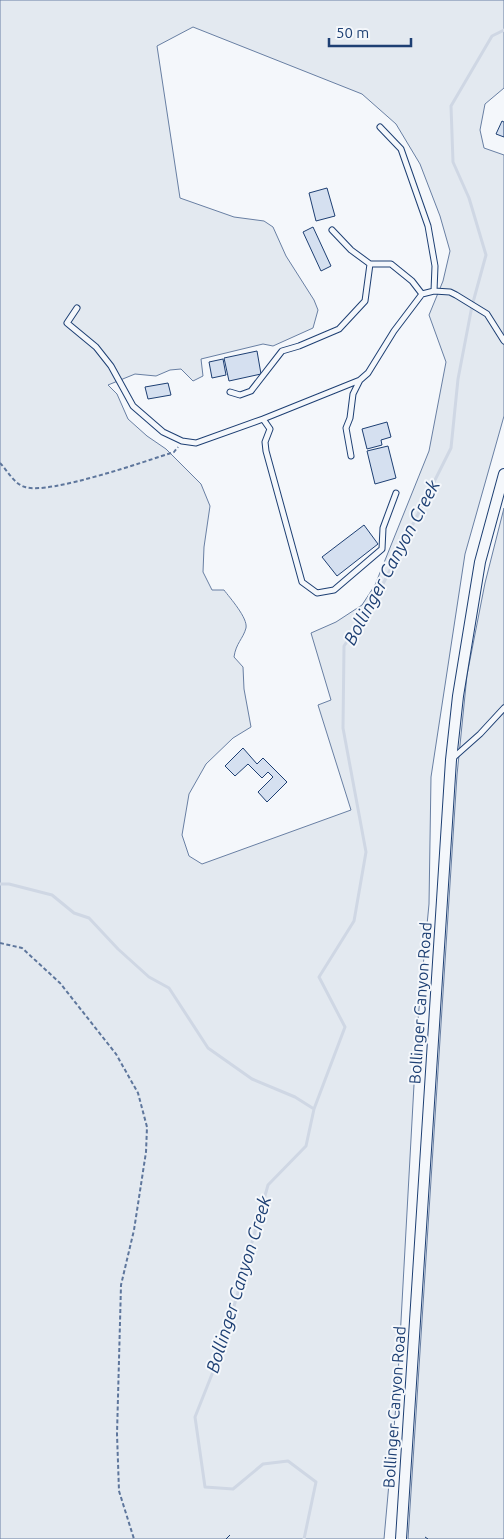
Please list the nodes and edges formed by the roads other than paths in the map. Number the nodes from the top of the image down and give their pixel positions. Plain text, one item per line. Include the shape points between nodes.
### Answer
1 (380, 127) dead end
2 (332, 230) dead end
3 (370, 264) junction
4 (434, 291) junction
5 (422, 294) junction
6 (77, 308) dead end
7 (504, 341) edge
8 (360, 380) junction
9 (230, 392) dead end
10 (263, 419) junction
11 (351, 456) dead end
12 (504, 474) edge
13 (396, 493) dead end
14 (504, 708) edge
15 (451, 760) junction
16 (401, 1539) edge

1 - 4 lane via 401,149 428,226 435,266
2 - 3 lane
3 - 5 lane via 392,264
3 - 9 lane via 365,301 339,330 282,351 251,391 240,395
4 - 5 lane
4 - 7 lane via 450,292 487,314
5 - 8 lane via 368,374
6 - 10 lane via 68,324 96,347 133,406 163,432 182,441 196,442
8 - 10 lane
8 - 11 lane via 353,394 346,428
10 - 13 lane via 270,429 266,451 302,582 317,593 334,590 382,549 383,528
12 - 15 street, Bollinger Canyon Road via 480,562
14 - 15 lane
15 - 16 street, Bollinger Canyon Road

